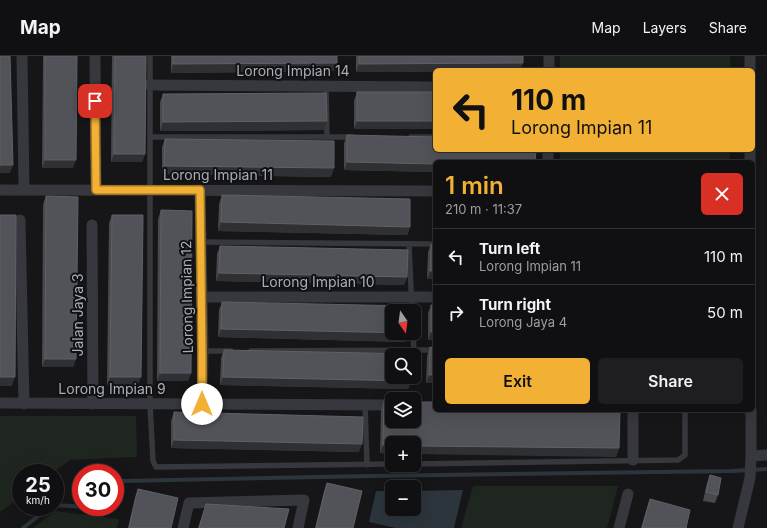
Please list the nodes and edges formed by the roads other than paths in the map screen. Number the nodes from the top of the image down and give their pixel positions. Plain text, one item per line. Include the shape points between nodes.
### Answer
1 (22, 56) edge
2 (95, 56) edge
3 (150, 56) edge
4 (549, 56) edge
5 (750, 56) edge
6 (549, 68) edge
7 (750, 68) edge
8 (150, 85) junction
9 (326, 86) junction
10 (433, 86) edge
11 (150, 137) junction
12 (327, 137) junction
13 (358, 137) edge
14 (404, 137) edge
15 (433, 137) edge
16 (0, 190) edge
17 (24, 190) junction
18 (96, 190) junction
19 (150, 190) junction
20 (200, 190) junction
21 (433, 191) edge
22 (20, 220) dead end
23 (92, 225) dead end
24 (201, 242) junction
25 (409, 244) junction
26 (433, 244) edge
27 (202, 297) junction
28 (411, 297) junction
29 (433, 297) edge
30 (412, 304) edge
31 (385, 350) edge
32 (421, 350) edge
33 (433, 350) edge
34 (202, 351) junction
35 (234, 351) edge
36 (242, 351) edge
37 (0, 403) edge
38 (24, 404) junction
39 (93, 404) junction
40 (150, 404) junction
41 (202, 404) junction
42 (365, 405) junction
43 (385, 405) edge
44 (633, 412) edge
45 (685, 412) edge
46 (751, 412) edge
47 (767, 455) edge
48 (633, 460) junction
49 (751, 460) junction
50 (385, 464) edge
51 (421, 464) edge
52 (367, 465) junction
53 (628, 494) dead end
54 (183, 528) edge
55 (298, 528) edge
56 (619, 528) edge
57 (738, 528) edge

1 - 17 street
2 - 18 street
3 - 8 lane
4 - 6 street
5 - 7 street
8 - 9 street, Lorong Impian 14
8 - 11 lane
9 - 10 street, Lorong Impian 14
9 - 12 lane
11 - 12 lane
11 - 19 lane
12 - 13 lane
14 - 15 lane
16 - 17 street, Lorong Impian 11
17 - 18 street, Lorong Impian 11
18 - 19 street, Lorong Impian 11
19 - 20 street, Lorong Impian 11
19 - 40 lane
20 - 21 street, Lorong Impian 11
20 - 24 street, Lorong Impian 12
22 - 38 street
23 - 39 street, Jalan Jaya 3
24 - 25 lane
24 - 27 street, Lorong Impian 12
25 - 26 lane
25 - 28 lane
27 - 28 street, Lorong Impian 10
27 - 34 street, Lorong Impian 12
28 - 29 street, Lorong Impian 10
28 - 30 lane
31 - 36 lane
32 - 33 lane
34 - 35 lane
34 - 41 street, Lorong Impian 12
37 - 38 street, Lorong Impian 9
38 - 39 street, Lorong Impian 9
39 - 40 street, Lorong Impian 9
40 - 41 street, Lorong Impian 9
40 - 52 lane via 153,461 156,467
41 - 42 street, Lorong Impian 9
42 - 43 street, Lorong Impian 9
42 - 52 lane
44 - 48 street
45 - 48 lane via 685,454 678,460
46 - 49 street
47 - 49 street
48 - 51 lane
49 - 57 street via 750,478
50 - 52 lane
53 - 56 street
54 - 55 street via 189,503 304,500

